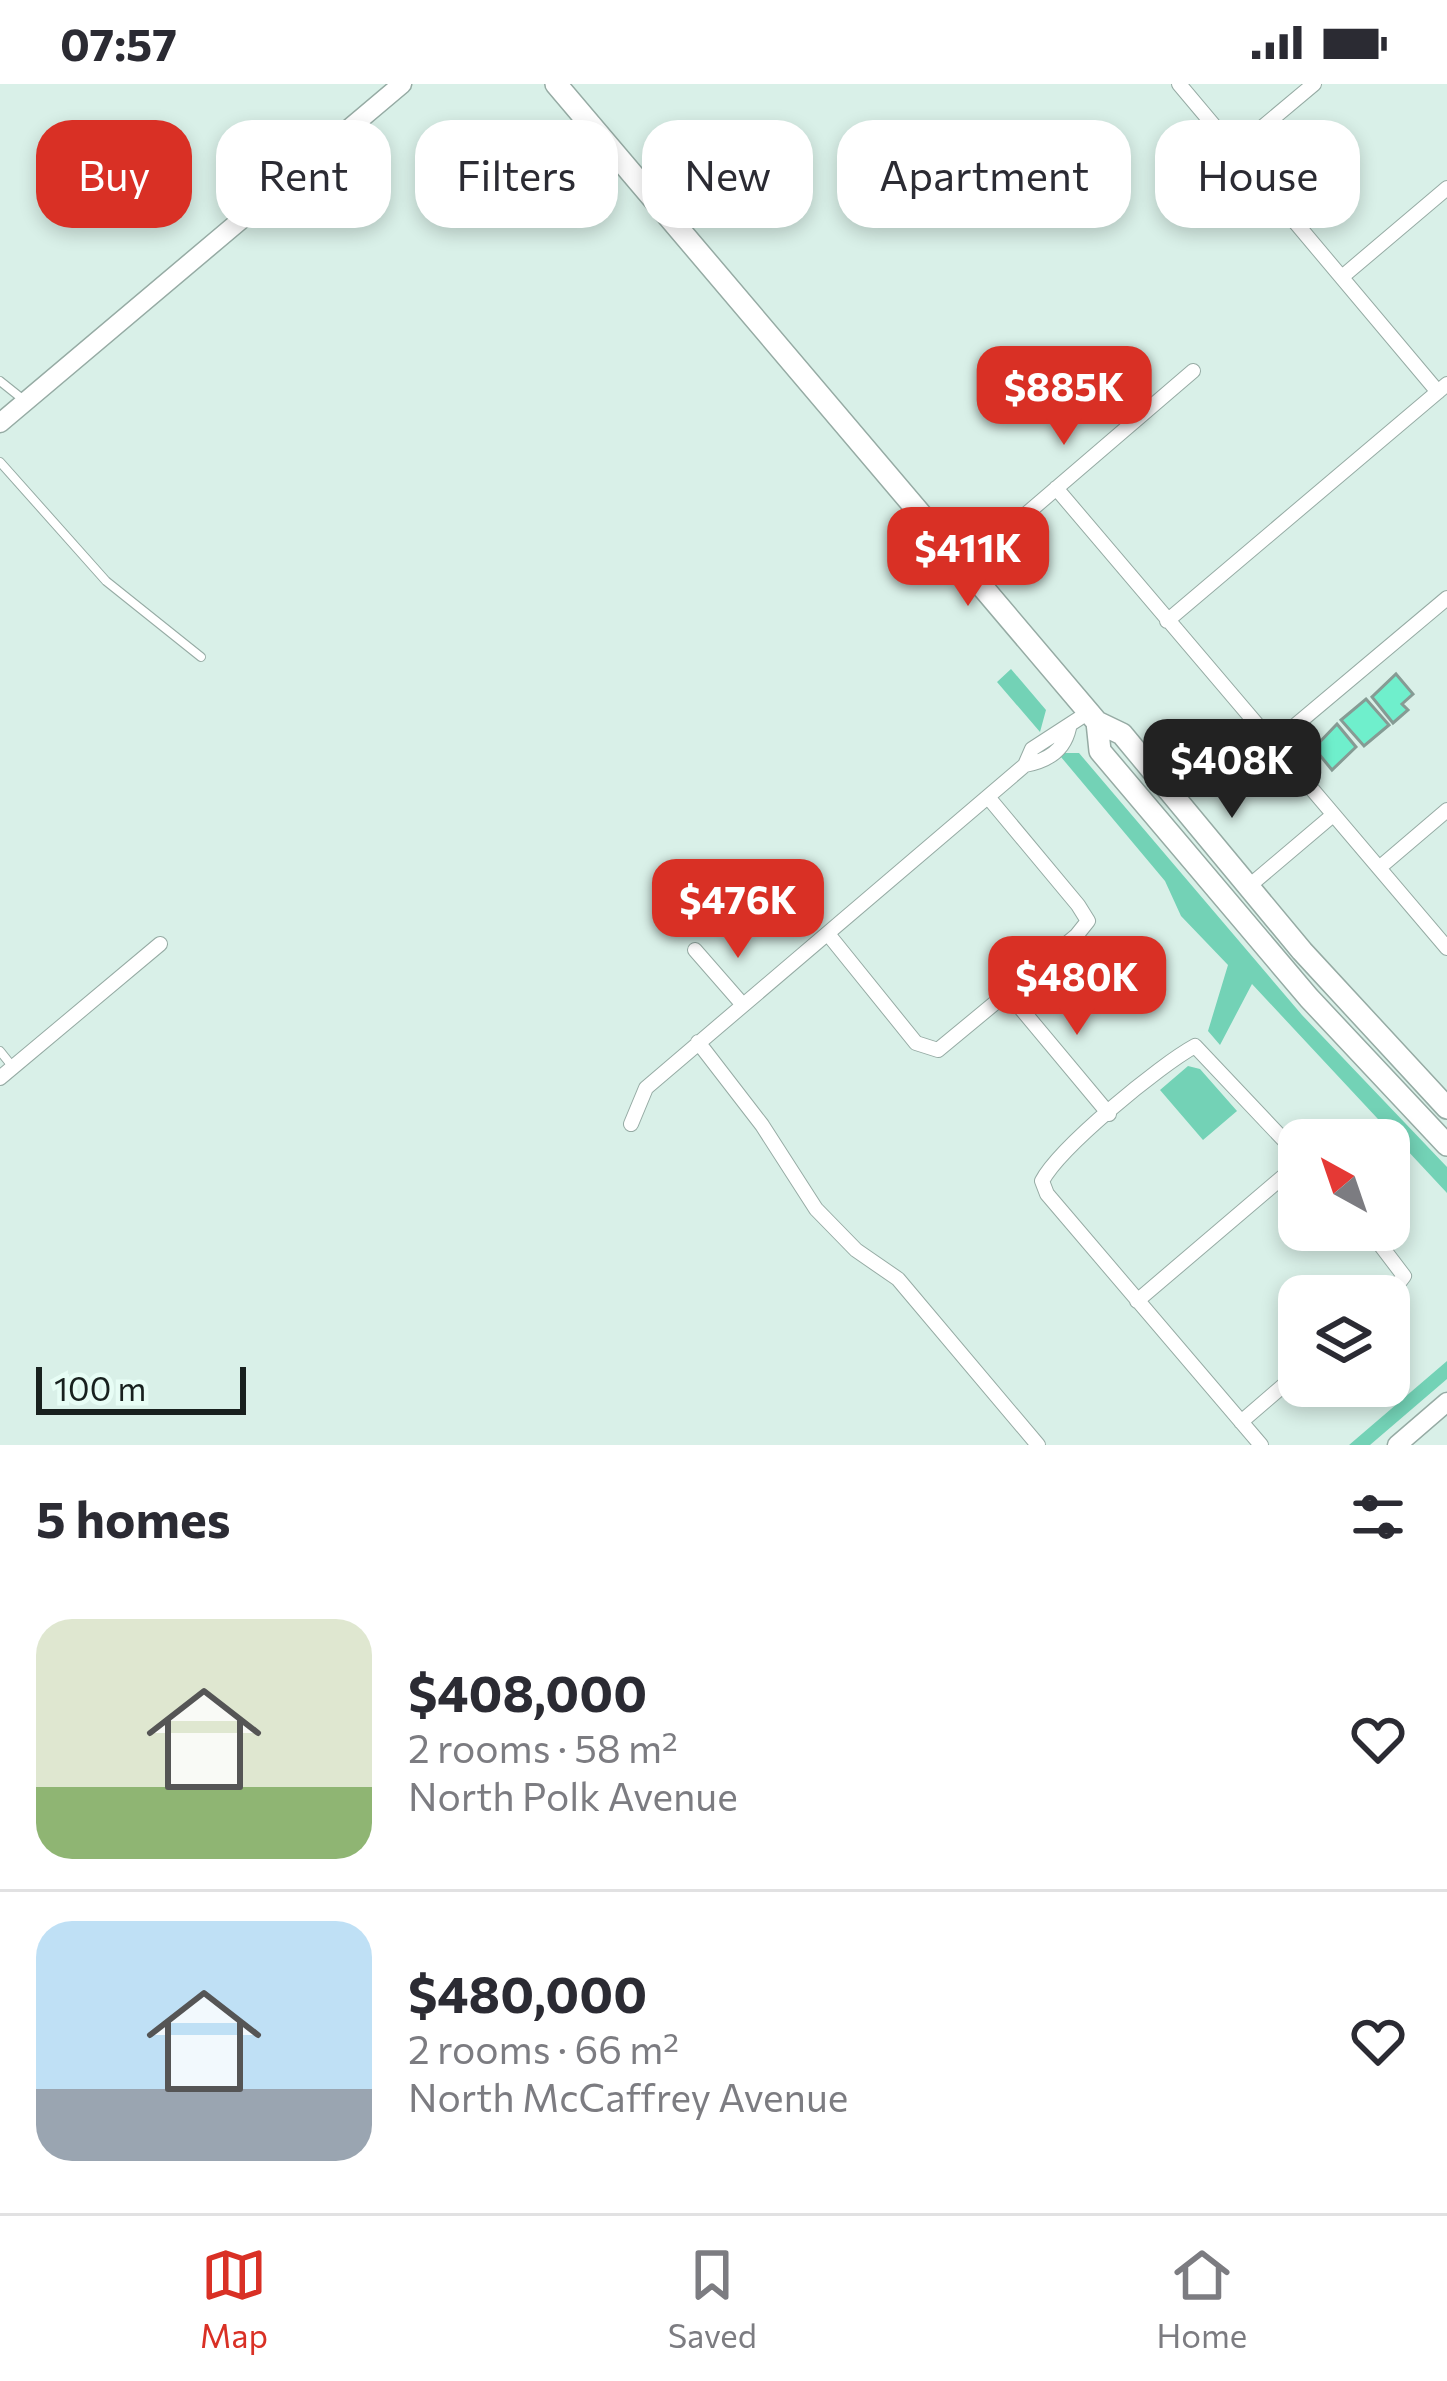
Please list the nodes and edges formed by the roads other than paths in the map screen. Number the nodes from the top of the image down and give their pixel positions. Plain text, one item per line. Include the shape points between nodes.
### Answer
1 (402, 84) edge
2 (556, 84) edge
3 (1178, 84) edge
4 (1314, 84) edge
5 (1209, 120) edge
6 (1271, 120) edge
7 (1447, 188) edge
8 (1301, 228) edge
9 (1342, 277) junction
10 (1193, 370) dead end
11 (0, 381) edge
12 (1442, 388) edge
13 (26, 402) junction
14 (0, 423) edge
15 (0, 462) edge
16 (1056, 488) junction
17 (968, 564) junction
18 (1447, 598) edge
19 (1166, 621) junction
20 (201, 658) dead end
21 (1093, 717) junction
22 (1272, 745) junction
23 (988, 797) junction
24 (1447, 810) edge
25 (1333, 815) junction
26 (1378, 868) junction
27 (1248, 887) junction
28 (828, 934) junction
29 (160, 944) dead end
30 (1447, 948) edge
31 (695, 950) dead end
32 (1008, 993) junction
33 (742, 1005) junction
34 (698, 1042) junction
35 (0, 1051) edge
36 (13, 1067) junction
37 (0, 1078) edge
38 (1447, 1108) edge
39 (1109, 1114) junction
40 (631, 1124) dead end
41 (1278, 1136) edge
42 (1447, 1145) edge
43 (1278, 1177) edge
44 (1137, 1300) junction
45 (1278, 1390) edge
46 (1447, 1402) edge
47 (1241, 1421) junction
48 (1038, 1445) edge
49 (1261, 1445) edge
50 (1396, 1445) edge

1 - 13 street
2 - 17 main road
3 - 5 street
4 - 6 street
7 - 9 street
8 - 9 street
9 - 12 street
10 - 16 street
11 - 13 lane
12 - 19 street
13 - 14 street
15 - 20 lane via 106,581
16 - 17 street
16 - 19 street
17 - 21 main road
18 - 22 street
19 - 22 street
21 - 23 street via 1056,729
21 - 27 main road via 1122,734
21 - 42 main road via 1100,751
22 - 25 street
23 - 28 street
23 - 32 street via 1088,921
24 - 26 street
25 - 26 street
25 - 27 street
26 - 30 street
27 - 38 main road
28 - 32 street via 916,1042 932,1050
28 - 33 street
29 - 36 street
31 - 33 street
32 - 39 street
33 - 34 street
34 - 40 street via 646,1088
34 - 48 street via 816,1209 898,1279
35 - 36 lane
36 - 37 street
39 - 41 street via 1195,1046
39 - 44 street via 1042,1180
43 - 44 street
44 - 47 street
45 - 47 street
46 - 50 street
47 - 49 street

